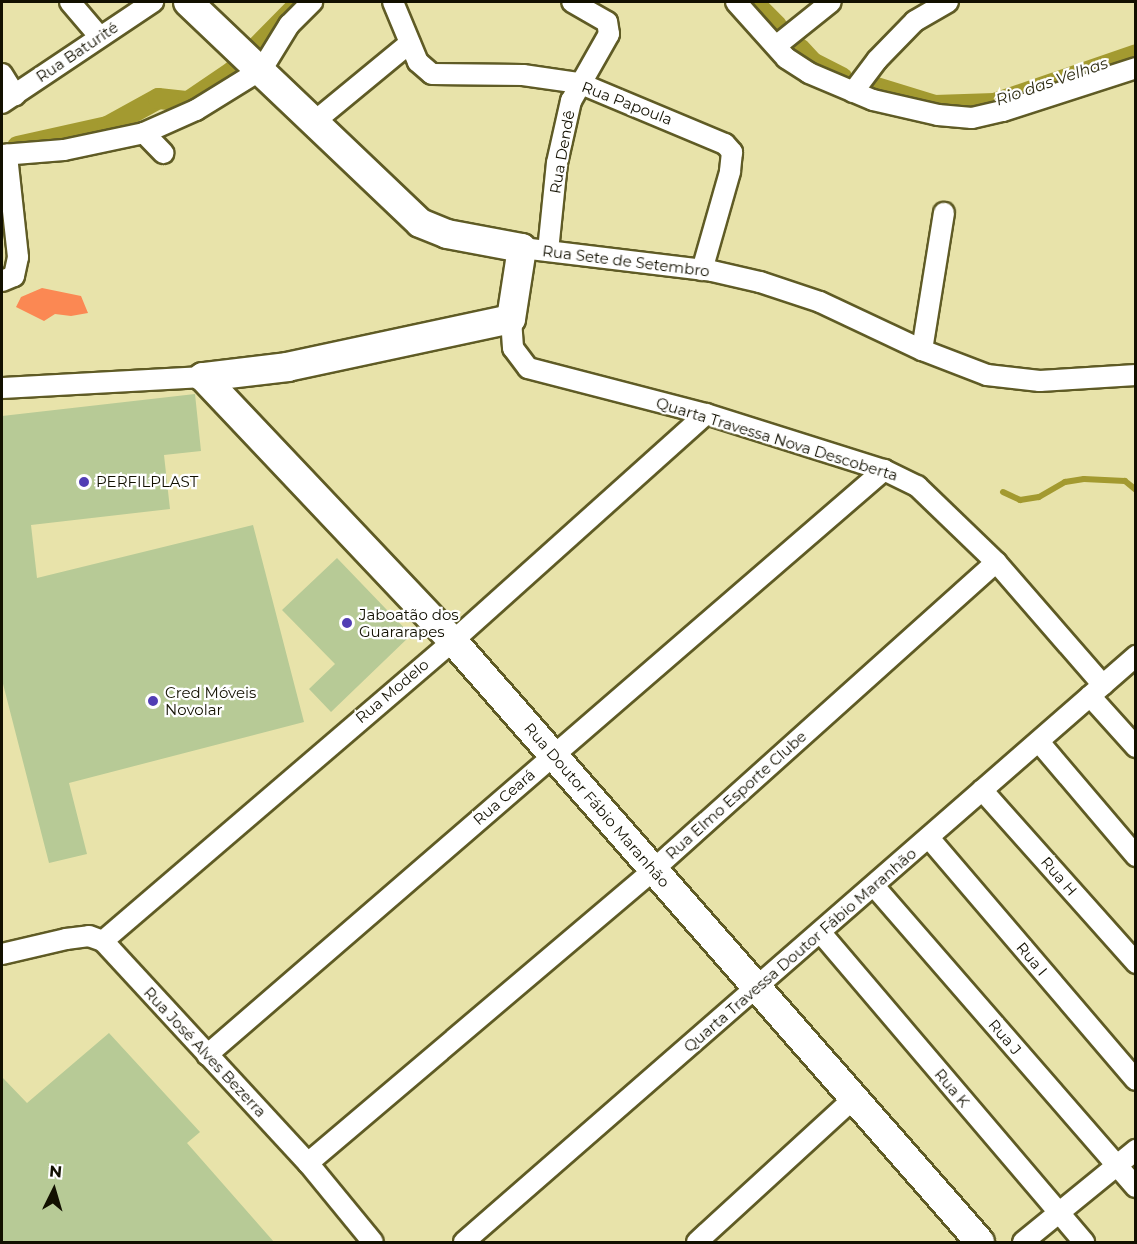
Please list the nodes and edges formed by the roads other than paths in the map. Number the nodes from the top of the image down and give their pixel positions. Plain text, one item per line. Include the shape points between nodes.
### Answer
1 (70, 2) edge
2 (153, 2) edge
3 (188, 2) edge
4 (312, 2) edge
5 (393, 2) edge
6 (572, 2) edge
7 (736, 2) edge
8 (831, 2) edge
9 (948, 2) edge
10 (99, 36) junction
11 (410, 43) junction
12 (776, 46) junction
13 (258, 65) junction
14 (1136, 68) edge
15 (2, 74) edge
16 (579, 83) junction
17 (858, 85) junction
18 (8, 99) edge
19 (314, 122) junction
20 (144, 133) junction
21 (163, 153) dead end
22 (4, 155) edge
23 (944, 213) dead end
24 (535, 249) junction
25 (702, 270) junction
26 (2, 281) edge
27 (511, 319) junction
28 (922, 350) junction
29 (1136, 375) edge
30 (203, 377) junction
31 (2, 388) edge
32 (706, 414) junction
33 (884, 470) junction
34 (996, 562) junction
35 (453, 640) junction
36 (1136, 656) edge
37 (1097, 690) junction
38 (1039, 742) junction
39 (1136, 747) edge
40 (552, 754) junction
41 (982, 790) junction
42 (929, 838) junction
43 (1136, 856) edge
44 (653, 870) junction
45 (874, 886) junction
46 (821, 933) junction
47 (103, 941) junction
48 (2, 954) edge
49 (1136, 963) edge
50 (755, 989) junction
51 (207, 1055) junction
52 (1136, 1080) edge
53 (852, 1100) junction
54 (1136, 1150) edge
55 (308, 1163) junction
56 (1117, 1166) junction
57 (1136, 1187) edge
58 (1058, 1213) junction
59 (971, 1240) edge
60 (373, 1242) edge
61 (464, 1242) edge
62 (697, 1242) edge
63 (1023, 1242) edge
64 (1084, 1242) edge

1 - 10 street
2 - 10 street, Rua Baturité
3 - 13 street, Rua Sete de Setembro
4 - 13 street
5 - 11 street
6 - 16 street, Rua Dendê via 610,27 607,41
7 - 12 street
8 - 12 street
9 - 17 street via 915,21
10 - 18 street, Rua Baturité
11 - 16 street, Rua Papoula via 418,62 432,74 515,75
11 - 19 street
12 - 17 street via 809,73
13 - 19 street, Rua Sete de Setembro
13 - 20 street via 196,110
14 - 17 street via 972,118 927,113
15 - 18 street
16 - 24 street, Rua Dendê
16 - 25 street, Rua Papoula via 716,137 732,152
19 - 24 street, Rua Sete de Setembro via 420,223 447,234
20 - 21 street
20 - 22 street via 64,150
22 - 26 street via 18,257 14,276
23 - 28 street
24 - 25 street, Rua Sete de Setembro
24 - 27 street, Quarta Travessa Nova Descoberta
25 - 28 street, Rua Sete de Setembro via 760,282 820,302
27 - 30 street via 288,367
27 - 32 street, Quarta Travessa Nova Descoberta via 513,348 528,368
28 - 29 street, Rua Sete de Setembro via 974,371 1015,380
30 - 31 street
30 - 35 street, Rua Doutor Fábio Maranhão
32 - 33 street, Quarta Travessa Nova Descoberta
32 - 35 street, Rua Modelo
33 - 34 street, Quarta Travessa Nova Descoberta via 917,486
33 - 40 street, Rua Ceará
34 - 37 street, Quarta Travessa Nova Descoberta
34 - 44 street, Rua Elmo Esporte Clube
35 - 40 street, Rua Doutor Fábio Maranhão
35 - 47 street, Rua Modelo
36 - 37 street, Quarta Travessa Doutor Fábio Maranhão
37 - 38 street, Quarta Travessa Doutor Fábio Maranhão
37 - 39 street, Quarta Travessa Nova Descoberta
38 - 41 street, Quarta Travessa Doutor Fábio Maranhão
38 - 43 street
40 - 44 street, Rua Doutor Fábio Maranhão
40 - 51 street, Rua Ceará
41 - 42 street, Quarta Travessa Doutor Fábio Maranhão
41 - 49 street, Rua H
42 - 45 street, Quarta Travessa Doutor Fábio Maranhão
42 - 52 street, Rua I
44 - 50 street, Rua Doutor Fábio Maranhão
44 - 55 street, Rua Elmo Esporte Clube
45 - 46 street, Quarta Travessa Doutor Fábio Maranhão
45 - 56 street, Rua J
46 - 50 street, Quarta Travessa Doutor Fábio Maranhão
46 - 58 street, Rua K
47 - 48 street via 89,936
47 - 51 street, Rua José Alves Bezerra
50 - 53 street, Rua Doutor Fábio Maranhão
50 - 61 street, Quarta Travessa Doutor Fábio Maranhão
51 - 55 street, Rua José Alves Bezerra
53 - 59 street, Rua Doutor Fábio Maranhão
53 - 62 street
54 - 56 street
55 - 60 street, Rua José Alves Bezerra
56 - 57 street, Rua J
56 - 58 street
58 - 63 street
58 - 64 street, Rua K

